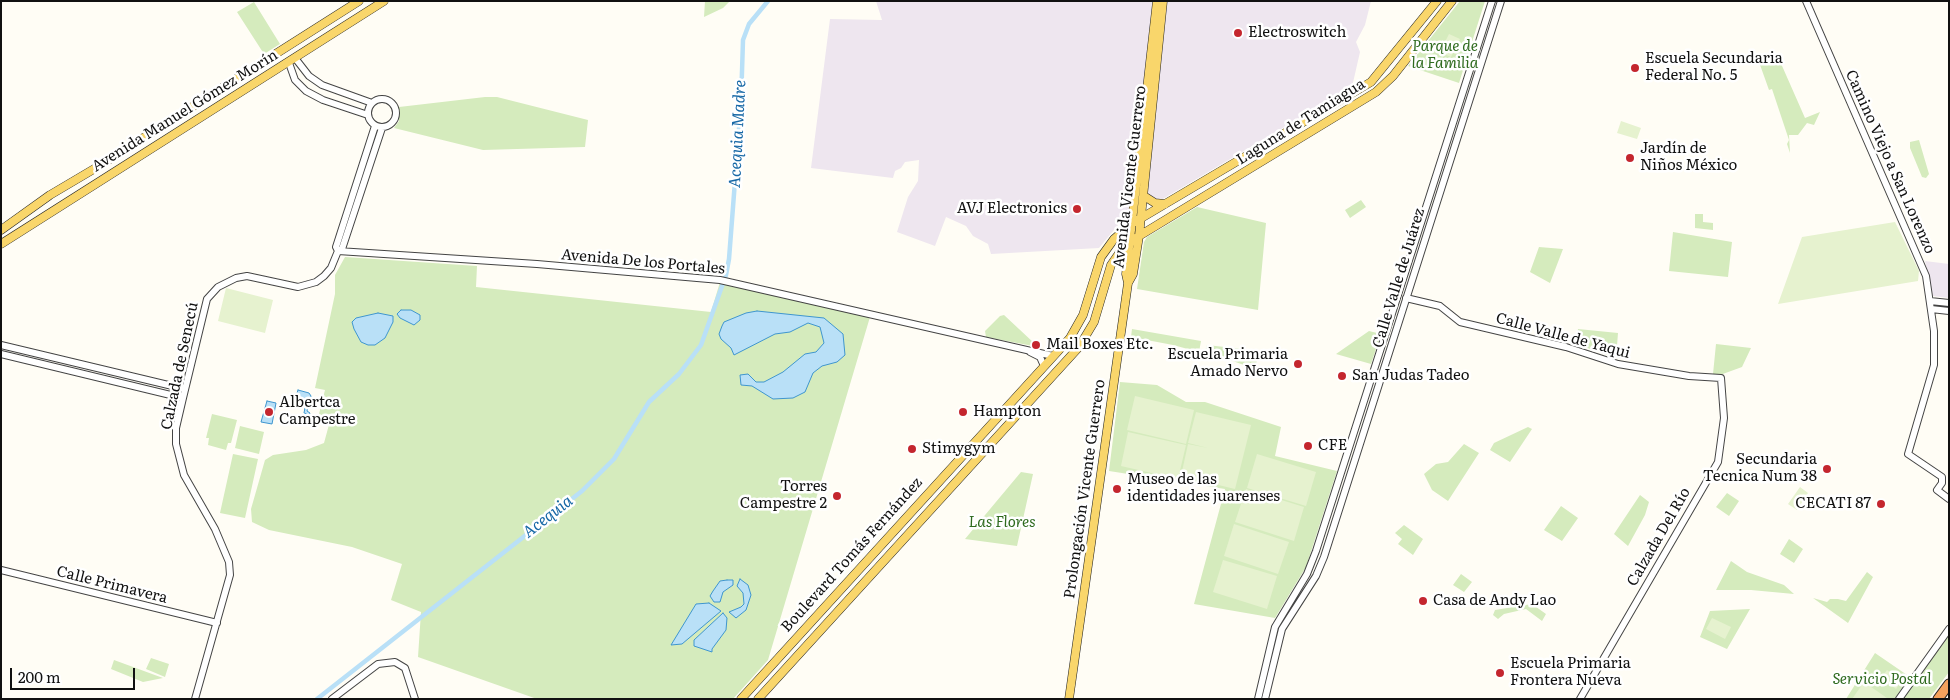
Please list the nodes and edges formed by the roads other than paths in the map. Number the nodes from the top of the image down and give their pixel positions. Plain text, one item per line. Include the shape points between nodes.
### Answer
1 (1157, 1) edge
2 (1163, 1) edge
3 (1437, 1) edge
4 (1452, 1) edge
5 (1492, 1) edge
6 (1501, 1) edge
7 (1806, 1) edge
8 (357, 2) edge
9 (380, 2) edge
10 (1484, 25) junction
11 (1492, 28) junction
12 (291, 45) junction
13 (278, 53) junction
14 (293, 60) junction
15 (372, 103) junction
16 (368, 115) junction
17 (375, 126) junction
18 (382, 128) junction
19 (99, 166) junction
20 (85, 175) junction
21 (102, 180) junction
22 (1144, 196) junction
23 (75, 197) junction
24 (1165, 204) junction
25 (1141, 218) junction
26 (1133, 223) junction
27 (1, 230) edge
28 (1139, 236) junction
29 (1131, 241) junction
30 (1, 244) edge
31 (338, 251) junction
32 (1111, 265) junction
33 (1127, 269) junction
34 (1128, 282) junction
35 (1406, 298) junction
36 (1930, 301) junction
37 (1949, 303) edge
38 (1932, 309) junction
39 (1949, 311) edge
40 (3, 346) edge
41 (1029, 351) junction
42 (2, 354) edge
43 (1054, 356) junction
44 (60, 359) junction
45 (1376, 361) junction
46 (1385, 364) junction
47 (1044, 366) junction
48 (58, 368) junction
49 (130, 376) junction
50 (1721, 378) joint
51 (1370, 383) junction
52 (127, 385) junction
53 (1378, 386) junction
54 (184, 389) junction
55 (182, 398) junction
56 (1032, 398) junction
57 (975, 441) junction
58 (1342, 470) junction
59 (965, 473) junction
60 (1351, 473) junction
61 (1949, 499) edge
62 (897, 526) junction
63 (874, 552) junction
64 (885, 559) junction
65 (1, 570) edge
66 (855, 592) junction
67 (833, 597) junction
68 (217, 623) junction
69 (1275, 627) junction
70 (1949, 629) edge
71 (1282, 630) junction
72 (818, 633) junction
73 (1949, 684) edge
74 (195, 699) edge
75 (332, 699) edge
76 (415, 699) edge
77 (741, 699) edge
78 (758, 699) edge
79 (1069, 699) edge
80 (1258, 699) edge
81 (1265, 699) edge
82 (1580, 699) edge
83 (1899, 699) edge
84 (1938, 699) edge

1 - 26 main road, Avenida Vicente Guerrero
2 - 22 main road, Avenida Vicente Guerrero
3 - 24 main road, Laguna de Tamiagua via 1371,82
4 - 28 main road, Laguna de Tamiagua via 1393,76 1376,92
5 - 10 street, Calle Valle de Juárez
6 - 11 street, Calle Valle de Juárez
7 - 36 street, Camino Viejo a San Lorenzo via 1898,216 1922,264
8 - 12 main road, Avenida Manuel Gómez Morín
9 - 14 main road, Avenida Manuel Gómez Morín
10 - 11 street
10 - 45 street, Calle Valle de Juárez
11 - 35 street, Calle Valle de Juárez
12 - 13 main road, Avenida Manuel Gómez Morín
12 - 14 main road
13 - 14 main road
13 - 19 main road, Avenida Manuel Gómez Morín
14 - 15 street via 322,85
14 - 16 street via 295,80 306,91
14 - 21 main road, Avenida Manuel Gómez Morín
15 - 16 street
15 - 18 street via 386,100 395,109 393,122
16 - 17 street
17 - 18 street
17 - 31 street via 336,247
18 - 31 street, Calzada de Senecú via 342,249
19 - 20 main road, Avenida Manuel Gómez Morín
19 - 21 main road via 97,175
20 - 23 main road via 88,183
20 - 27 main road, Avenida Manuel Gómez Morín
21 - 23 main road, Avenida Manuel Gómez Morín
22 - 24 main road via 1155,204
22 - 25 main road, Avenida Vicente Guerrero
23 - 30 main road, Avenida Manuel Gómez Morín
24 - 25 main road, Laguna de Tamiagua
25 - 26 main road, Boulevard Tomás Fernández
25 - 28 main road, Avenida Vicente Guerrero
26 - 29 main road, Avenida Vicente Guerrero
26 - 43 main road, Boulevard Tomás Fernández via 1114,239 1101,257 1080,323
28 - 29 main road, Boulevard Tomás Fernández
28 - 34 main road, Avenida Vicente Guerrero
29 - 32 main road, Boulevard Tomás Fernández
29 - 33 main road, Avenida Vicente Guerrero
31 - 41 street, Avenida De los Portales via 720,280
31 - 54 street, Calzada de Senecú via 324,276 305,286 287,286 248,276 228,281 210,294
32 - 33 main road via 1120,264
32 - 56 main road, Boulevard Tomás Fernández via 1086,338
33 - 34 main road, Avenida Vicente Guerrero
34 - 79 main road, Prolongación Vicente Guerrero
35 - 46 street, Calle Valle de Juárez
35 - 50 street, Calle Valle de Yaqui via 1440,306 1460,322 1566,347 1618,364
36 - 37 street
36 - 38 street, Camino Viejo a San Lorenzo
38 - 39 street
38 - 61 street, Camino Viejo a San Lorenzo via 1934,365 1908,454 1943,479 1937,490
40 - 42 street
40 - 44 street
41 - 43 street, Avenida De los Portales
41 - 47 street via 1040,357
42 - 48 street
43 - 47 main road, Boulevard Tomás Fernández
43 - 56 main road via 1055,366 1037,386
44 - 48 street
44 - 49 street
45 - 46 street
45 - 51 street, Calle Valle de Juárez
46 - 53 street, Calle Valle de Juárez
47 - 57 main road, Boulevard Tomás Fernández
48 - 52 street
49 - 52 street
49 - 54 street
50 - 82 street, Calzada Del Río via 1724,418 1718,462
51 - 53 street
51 - 58 street, Calle Valle de Juárez
52 - 55 street
53 - 60 street, Calle Valle de Juárez
54 - 55 street, Calzada de Senecú
55 - 68 street, Calzada de Senecú via 176,428 179,461 230,565 227,590
56 - 59 main road, Boulevard Tomás Fernández
57 - 59 main road via 959,465
57 - 62 main road, Boulevard Tomás Fernández
58 - 60 street
58 - 69 street, Calle Valle de Juárez via 1312,563
59 - 64 main road, Boulevard Tomás Fernández
60 - 71 street, Calle Valle de Juárez via 1319,570
62 - 63 main road, Boulevard Tomás Fernández
62 - 64 main road via 900,534
63 - 66 main road via 851,584
63 - 67 main road, Boulevard Tomás Fernández
64 - 66 main road, Boulevard Tomás Fernández
65 - 68 street, Calle Primavera
66 - 72 main road, Boulevard Tomás Fernández
67 - 72 main road via 837,604 822,622
67 - 77 main road, Boulevard Tomás Fernández
68 - 74 street, Calzada de Senecú
69 - 71 street
69 - 80 street, Calle Valle de Juárez
70 - 83 street
71 - 81 street, Calle Valle de Juárez
72 - 78 main road, Boulevard Tomás Fernández
73 - 84 highway
75 - 76 street via 378,664 395,662 404,668

